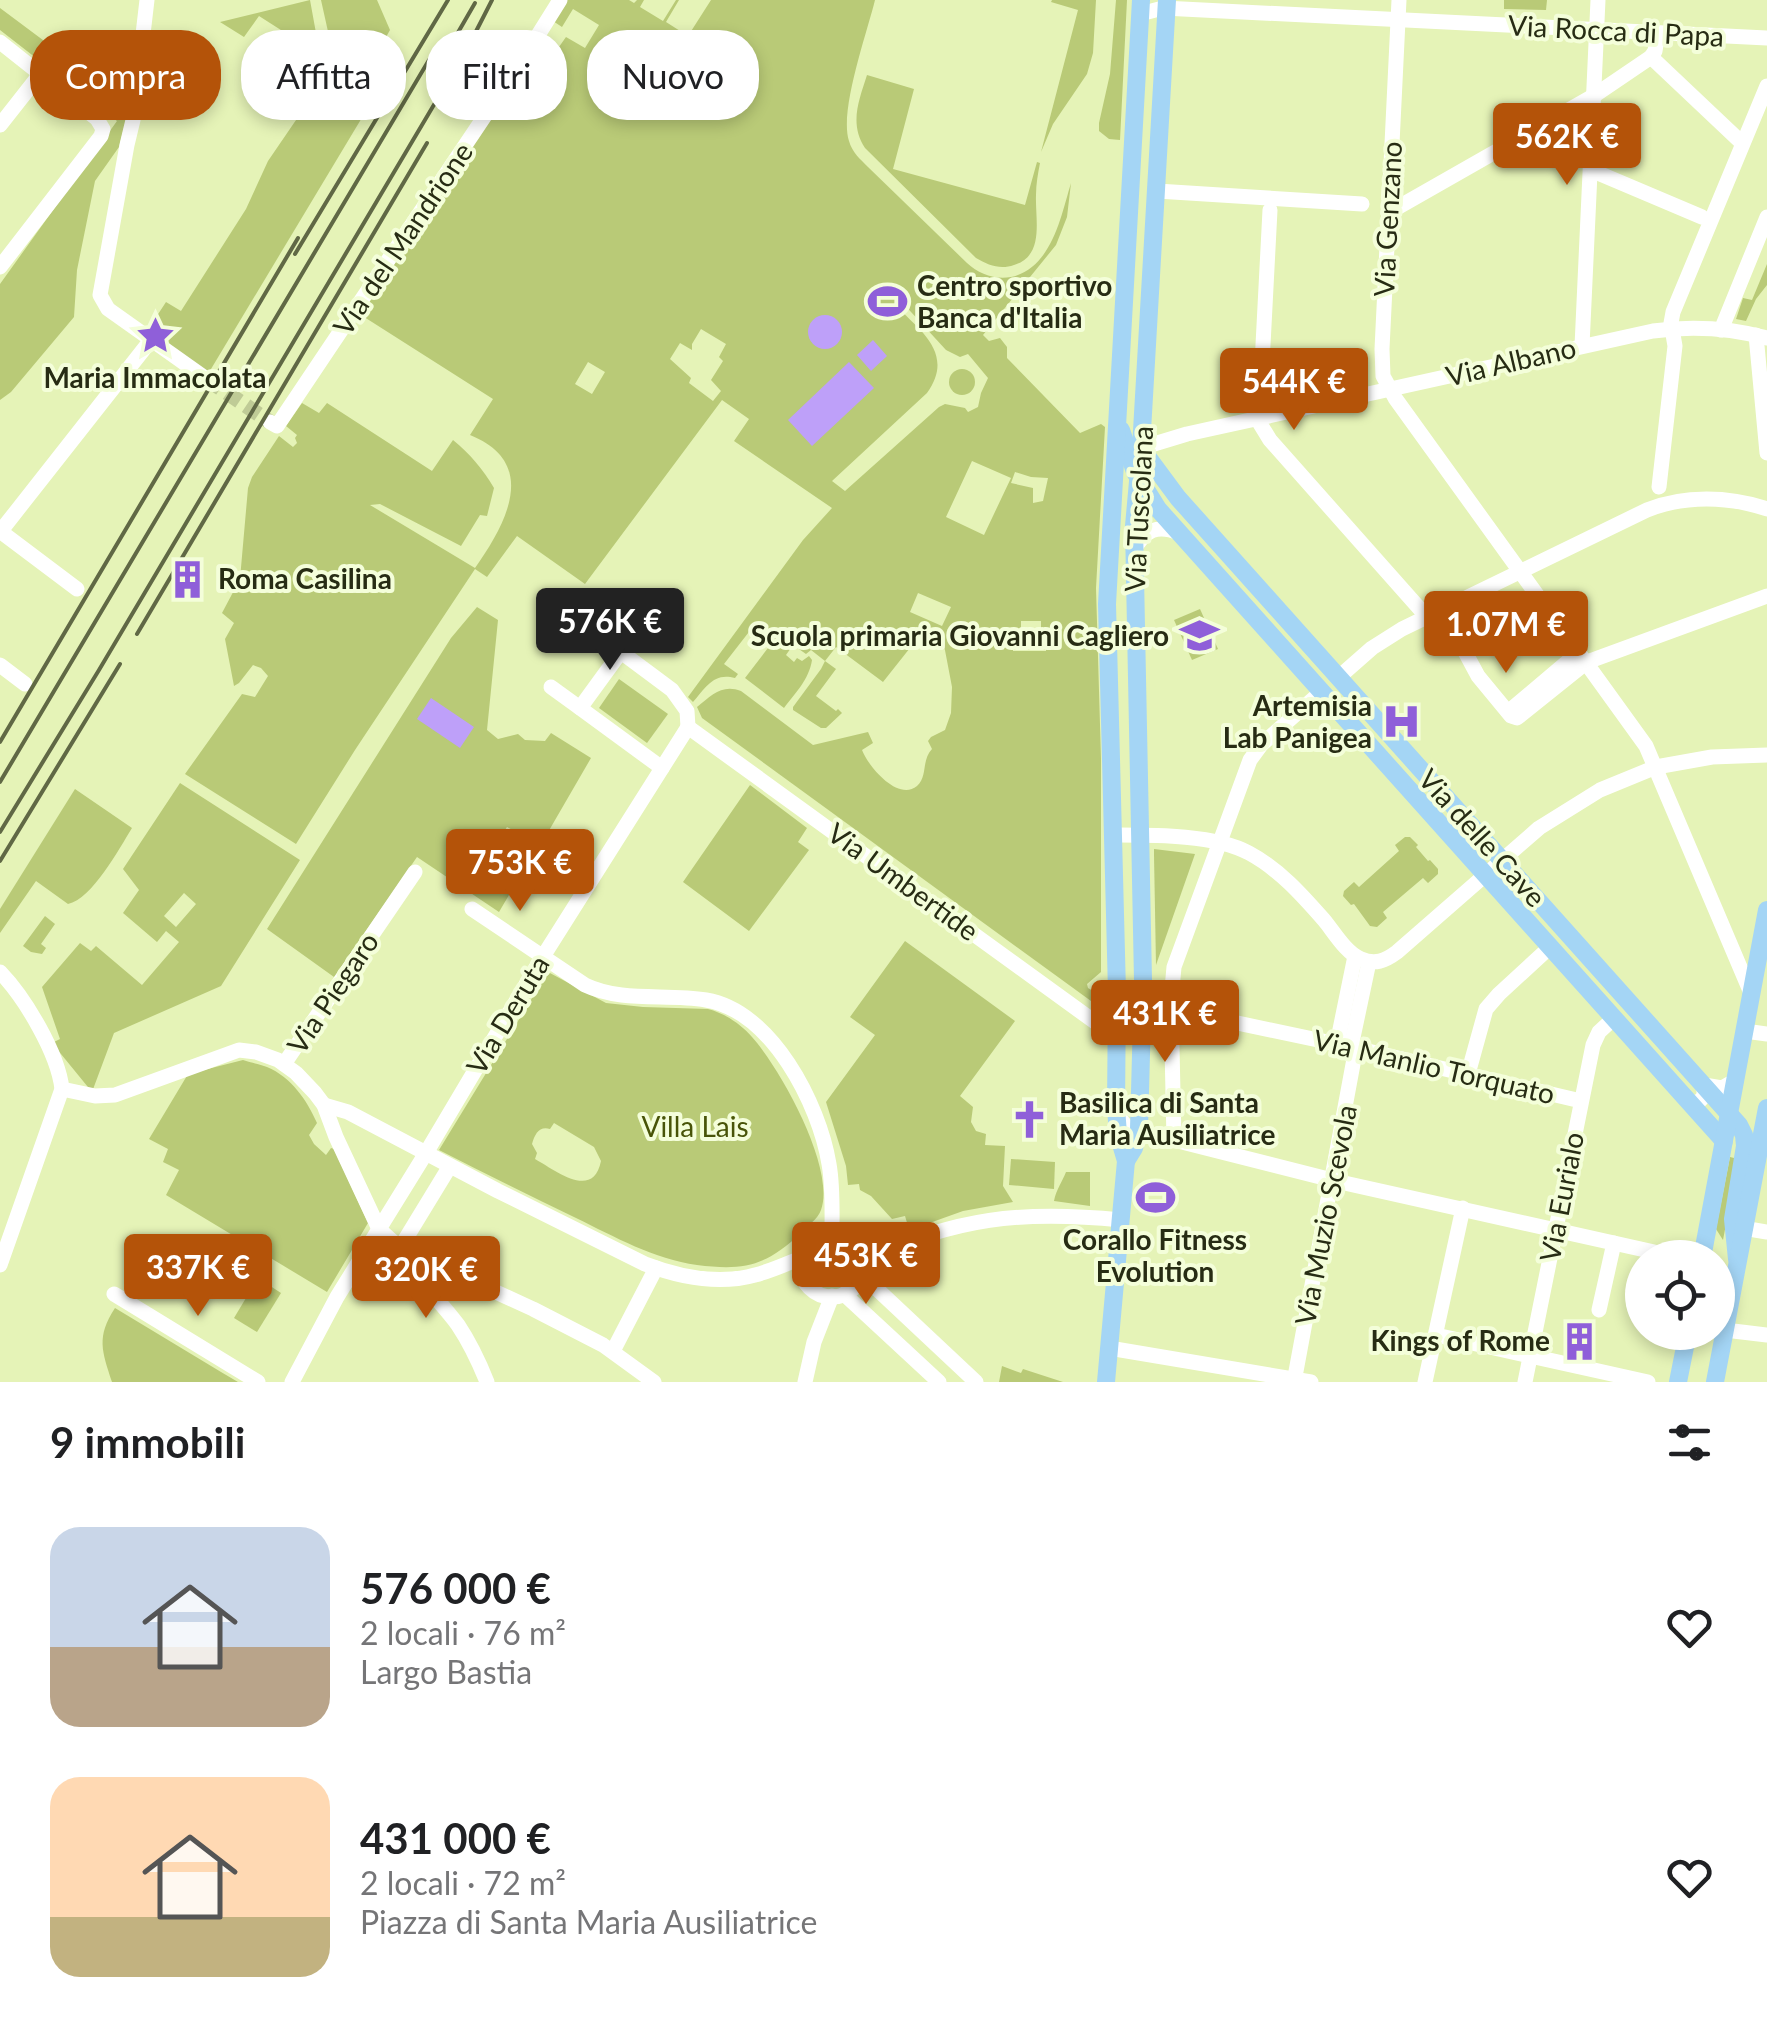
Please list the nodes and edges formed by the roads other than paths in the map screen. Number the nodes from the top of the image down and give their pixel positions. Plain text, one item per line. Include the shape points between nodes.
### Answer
1 (148, 0) edge
2 (560, 0) edge
3 (1399, 0) edge
4 (1598, 0) edge
5 (1166, 4) edge
6 (1141, 7) edge
7 (1398, 20) junction
8 (1598, 30) junction
9 (1658, 33) junction
10 (1767, 38) edge
11 (0, 42) edge
12 (1651, 58) junction
13 (30, 65) edge
14 (1767, 86) edge
15 (30, 88) edge
16 (1594, 95) junction
17 (98, 120) edge
18 (0, 125) edge
19 (1742, 143) junction
20 (1591, 170) junction
21 (1157, 187) junction
22 (1130, 190) junction
23 (1362, 204) dead end
24 (1270, 210) dead end
25 (1388, 213) junction
26 (1702, 217) dead end
27 (1767, 217) edge
28 (2, 262) edge
29 (1672, 329) junction
30 (1721, 330) junction
31 (1761, 336) edge
32 (152, 340) junction
33 (1582, 346) junction
34 (208, 380) tunnel mouth
35 (1390, 390) junction
36 (1117, 415) junction
37 (1259, 420) junction
38 (273, 424) dead end
39 (1134, 451) junction
40 (1767, 453) edge
41 (1138, 478) junction
42 (1658, 487) dead end
43 (1767, 508) edge
44 (0, 531) edge
45 (1181, 534) junction
46 (1134, 550) junction
47 (1520, 571) junction
48 (78, 588) dead end
49 (1767, 596) edge
50 (1134, 603) junction
51 (1107, 604) junction
52 (566, 610) dead end
53 (1435, 613) junction
54 (620, 652) junction
55 (1583, 657) junction
56 (0, 664) edge
57 (1339, 677) junction
58 (25, 684) dead end
59 (551, 687) dead end
60 (1321, 692) junction
61 (580, 708) junction
62 (688, 727) junction
63 (1767, 755) edge
64 (662, 768) junction
65 (1656, 768) junction
66 (1112, 835) junction
67 (1140, 835) junction
68 (1220, 842) junction
69 (1502, 860) junction
70 (415, 872) dead end
71 (1485, 876) junction
72 (472, 909) dead end
73 (1767, 910) edge
74 (1549, 948) junction
75 (543, 956) junction
76 (1362, 959) junction
77 (0, 972) edge
78 (1117, 992) junction
79 (1143, 992) junction
80 (1751, 992) junction
81 (1170, 1009) junction
82 (1613, 1019) junction
83 (1745, 1031) junction
84 (1767, 1034) edge
85 (1116, 1038) junction
86 (1348, 1046) junction
87 (284, 1064) junction
88 (1468, 1074) junction
89 (1736, 1080) junction
90 (1704, 1085) junction
91 (62, 1089) junction
92 (1686, 1099) junction
93 (1580, 1101) junction
94 (324, 1104) junction
95 (1767, 1108) edge
96 (1116, 1113) junction
97 (1729, 1114) junction
98 (1138, 1134) junction
99 (1174, 1140) junction
100 (1724, 1141) junction
101 (426, 1154) junction
102 (1126, 1161) junction
103 (450, 1166) junction
104 (1332, 1180) junction
105 (1462, 1208) junction
106 (1122, 1220) junction
107 (1744, 1228) junction
108 (379, 1229) junction
109 (1555, 1230) junction
110 (1767, 1232) edge
111 (832, 1233) junction
112 (1705, 1240) edge
113 (1614, 1243) junction
114 (1625, 1245) edge
115 (400, 1248) junction
116 (801, 1258) junction
117 (1737, 1259) junction
118 (0, 1265) edge
119 (863, 1267) junction
120 (656, 1268) junction
121 (1735, 1271) edge
122 (114, 1294) dead end
123 (838, 1295) junction
124 (1600, 1310) dead end
125 (1735, 1331) edge
126 (1767, 1334) edge
127 (1436, 1335) junction
128 (1109, 1348) junction
129 (1684, 1350) edge
130 (1722, 1350) edge
131 (612, 1351) junction
132 (1530, 1356) junction
133 (1300, 1381) edge
134 (258, 1382) edge
135 (292, 1382) edge
136 (487, 1382) edge
137 (654, 1382) edge
138 (805, 1382) edge
139 (939, 1382) edge
140 (976, 1382) edge
141 (1106, 1382) edge
142 (1425, 1382) edge
143 (1525, 1382) edge
144 (1648, 1382) edge
145 (1678, 1382) edge
146 (1716, 1382) edge

1 - 32 street via 100,295 108,309
2 - 38 street, Via del Mandrione
3 - 7 street, Via Genzano
4 - 8 street
5 - 6 street, Via Tuscolana
5 - 7 street, Via Rocca di Papa
5 - 21 main road, Via Tuscolana
6 - 22 main road, Via Tuscolana
7 - 8 street, Via Rocca di Papa
7 - 25 street, Via Genzano
8 - 9 street, Via Rocca di Papa
8 - 16 street
9 - 10 street, Via Rocca di Papa
9 - 12 street
11 - 13 street
12 - 16 street
12 - 19 street
14 - 19 street
15 - 18 street
16 - 20 street
16 - 25 street
17 - 28 street via 103,132
19 - 29 street via 1672,312
20 - 26 street
20 - 33 street
21 - 22 street
21 - 23 street
21 - 39 main road, Via Tuscolana
22 - 36 main road, Via Tuscolana
24 - 37 street
25 - 35 street, Via Genzano via 1382,364
27 - 30 street
29 - 30 street, Via Albano
29 - 33 street, Via Albano
29 - 42 street
30 - 31 street, Via Albano
31 - 40 street
32 - 34 street
32 - 44 street
33 - 35 street, Via Albano
35 - 37 street, Via Albano
35 - 47 street, Via Genzano
36 - 39 main road
36 - 51 main road, Via Tuscolana
37 - 39 street, Via Albano
37 - 53 street via 1270,440
39 - 41 main road, Via delle Cave
39 - 57 main road, Via delle Cave
41 - 45 main road, Via delle Cave
41 - 46 main road, Via Tuscolana
43 - 47 street via 1714,500 1658,505
44 - 48 street
45 - 46 street via 1149,531
45 - 60 main road, Via delle Cave
46 - 50 main road, Via Tuscolana
47 - 53 street
47 - 55 street, Via Genzano
49 - 55 street
50 - 51 street via 1122,595
50 - 67 main road, Via Tuscolana
51 - 66 main road, Via Tuscolana
52 - 54 street
53 - 55 street via 1514,718
53 - 57 street via 1372,648
54 - 61 street
54 - 62 street via 676,694
55 - 65 street, Via Genzano
56 - 58 street
57 - 60 main road
57 - 69 main road, Via delle Cave
59 - 61 street
60 - 68 street via 1254,754
60 - 71 main road, Via delle Cave
61 - 64 street
62 - 64 street, Via Deruta
62 - 85 street, Via Umbertide
63 - 65 street
64 - 75 street, Via Deruta
65 - 69 street via 1572,806
65 - 80 street, Via Genzano
66 - 67 street
66 - 78 main road, Via Tuscolana
67 - 68 street
67 - 79 main road, Via Tuscolana
68 - 76 street via 1272,868
68 - 81 street via 1174,967
69 - 71 street
69 - 90 main road, Via delle Cave
70 - 87 street, Via Piegaro
71 - 74 main road, Via delle Cave
71 - 76 street via 1389,958
72 - 75 street
73 - 80 main road
74 - 82 main road, Via delle Cave
74 - 88 street via 1486,1009
75 - 101 street, Via Deruta
75 - 111 street via 597,990 712,1002 761,1028 820,1128 831,1174
76 - 86 street, Via Muzio Scevola
77 - 91 street via 35,1020
78 - 79 street via 1132,984
78 - 85 main road, Via Tuscolana
79 - 98 main road, Via Tuscolana
80 - 83 main road
81 - 86 street, Via Manlio Torquato
81 - 99 street
82 - 92 main road, Via delle Cave
82 - 93 street, Via Eurialo via 1595,1040
83 - 84 street
83 - 89 main road
85 - 96 main road, Via Tuscolana
86 - 88 street, Via Manlio Torquato
86 - 104 street, Via Muzio Scevola
87 - 91 street via 238,1050 116,1095
87 - 94 street
88 - 93 street, Via Manlio Torquato
89 - 90 street via 1722,1088
89 - 97 main road
90 - 92 street via 1701,1100
90 - 97 main road, Via delle Cave
91 - 118 street
92 - 100 main road, Via delle Cave
93 - 109 street, Via Eurialo
94 - 101 street
94 - 108 street
95 - 107 main road
96 - 98 street
96 - 102 main road
97 - 100 main road
97 - 117 main road via 1744,1135 1733,1220
98 - 99 street
98 - 102 main road
99 - 104 street
100 - 112 main road
101 - 103 street
101 - 108 street, Via Deruta
102 - 106 main road
103 - 115 street
103 - 120 street
104 - 105 street
104 - 133 street, Via Muzio Scevola
105 - 109 street
105 - 127 street
106 - 119 street via 1045,1214 992,1219 935,1232
106 - 128 main road
107 - 110 street
107 - 117 main road
108 - 115 street
108 - 135 street, Via Deruta
109 - 113 street
109 - 132 street, Via Eurialo
111 - 116 street via 812,1240
111 - 119 street via 855,1242
113 - 114 street
113 - 124 street
115 - 131 street
115 - 136 street via 458,1325
116 - 120 street via 730,1279
116 - 123 street via 808,1285 819,1294
117 - 121 main road
119 - 123 street via 854,1288
119 - 140 street
120 - 131 street
122 - 134 street
123 - 138 street via 814,1342
123 - 139 street
125 - 126 street
127 - 132 street
127 - 142 street
128 - 133 street
128 - 141 main road
129 - 145 main road
130 - 146 main road
131 - 137 street
132 - 143 street, Via Eurialo
132 - 144 street

